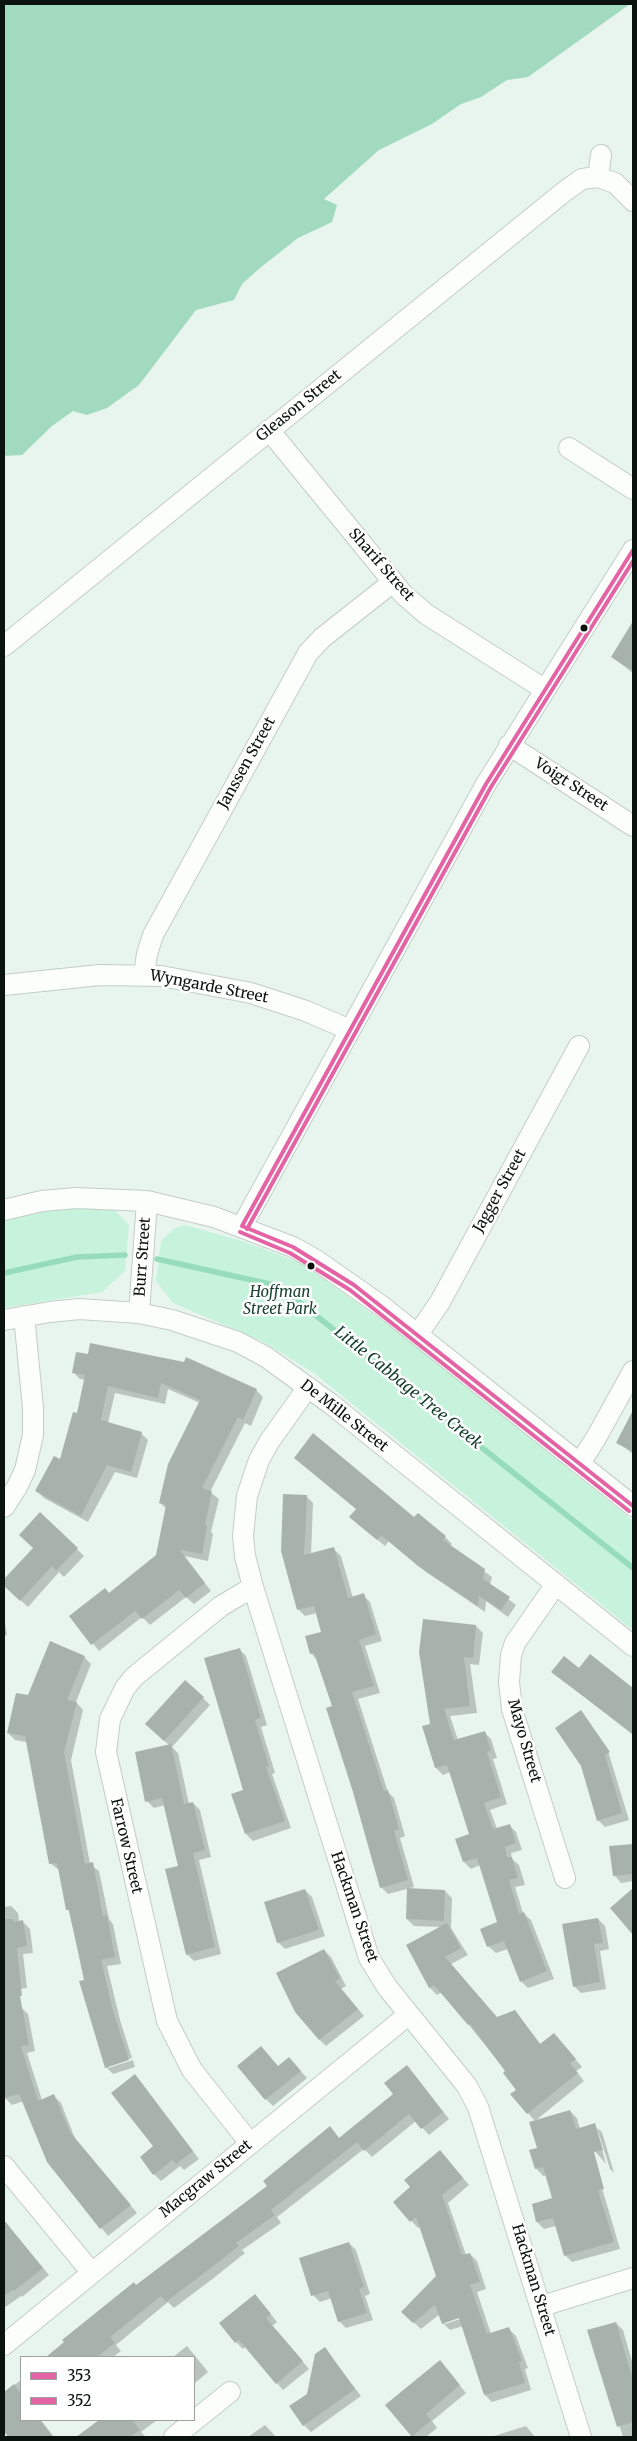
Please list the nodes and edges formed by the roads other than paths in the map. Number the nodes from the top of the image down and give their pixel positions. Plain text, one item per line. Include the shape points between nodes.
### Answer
1 (601, 155) dead end
2 (598, 177) junction
3 (633, 201) edge
4 (269, 430) junction
5 (569, 448) dead end
6 (633, 489) edge
7 (633, 550) edge
8 (626, 579) edge
9 (393, 582) junction
10 (4, 646) edge
11 (544, 689) junction
12 (509, 745) junction
13 (633, 826) edge
14 (144, 975) junction
15 (4, 985) edge
16 (350, 1030) junction
17 (579, 1046) dead end
18 (147, 1201) junction
19 (4, 1210) edge
20 (242, 1226) junction
21 (139, 1313) junction
22 (24, 1316) junction
23 (4, 1320) edge
24 (418, 1334) junction
25 (633, 1371) edge
26 (308, 1387) junction
27 (580, 1463) junction
28 (4, 1506) edge
29 (633, 1506) edge
30 (556, 1584) junction
31 (253, 1587) junction
32 (633, 1646) edge
33 (566, 1878) dead end
34 (408, 2015) junction
35 (250, 2143) junction
36 (4, 2166) edge
37 (92, 2272) junction
38 (633, 2278) edge
39 (542, 2306) junction
40 (4, 2344) edge
41 (230, 2392) dead end
42 (195, 2420) edge
43 (194, 2421) edge
44 (174, 2437) edge
45 (581, 2437) edge

1 - 2 street
2 - 3 street via 615,183
2 - 4 street, Gleason Street via 575,183
4 - 9 street, Sharif Street
4 - 10 street, Gleason Street
5 - 6 street
7 - 8 street
8 - 11 street
9 - 11 street, Sharif Street via 426,614
9 - 14 street, Janssen Street via 322,638 308,654 153,935
11 - 12 street
12 - 13 street, Voigt Street
12 - 16 street
14 - 15 street, Wyngarde Street via 100,975
14 - 16 street, Wyngarde Street via 251,993 306,1010
16 - 20 street
17 - 24 street, Jagger Street via 440,1302
18 - 19 street via 76,1198 42,1201
18 - 20 street
18 - 21 street, Burr Street
20 - 24 street via 316,1260
21 - 22 street, De Mille Street via 79,1309
21 - 26 street, De Mille Street via 172,1320 238,1342
22 - 23 street, De Mille Street
22 - 28 street via 33,1435 25,1470
24 - 27 street
25 - 27 street
26 - 30 street, De Mille Street
26 - 31 street, Hackman Street via 269,1442 247,1496 243,1536
27 - 29 street
30 - 32 street, De Mille Street
30 - 33 street, Mayo Street via 515,1643 508,1682 512,1709
31 - 34 street, Hackman Street via 362,1940 377,1973
31 - 35 street, Farrow Street via 221,1606 134,1677 110,1719 106,1752 167,2021 192,2070
34 - 35 street, Macgraw Street
34 - 39 street, Hackman Street via 467,2086 478,2107
35 - 37 street, Macgraw Street
36 - 37 street
37 - 40 street, Macgraw Street
38 - 39 street
39 - 45 street, Hackman Street
41 - 42 street
43 - 44 street

